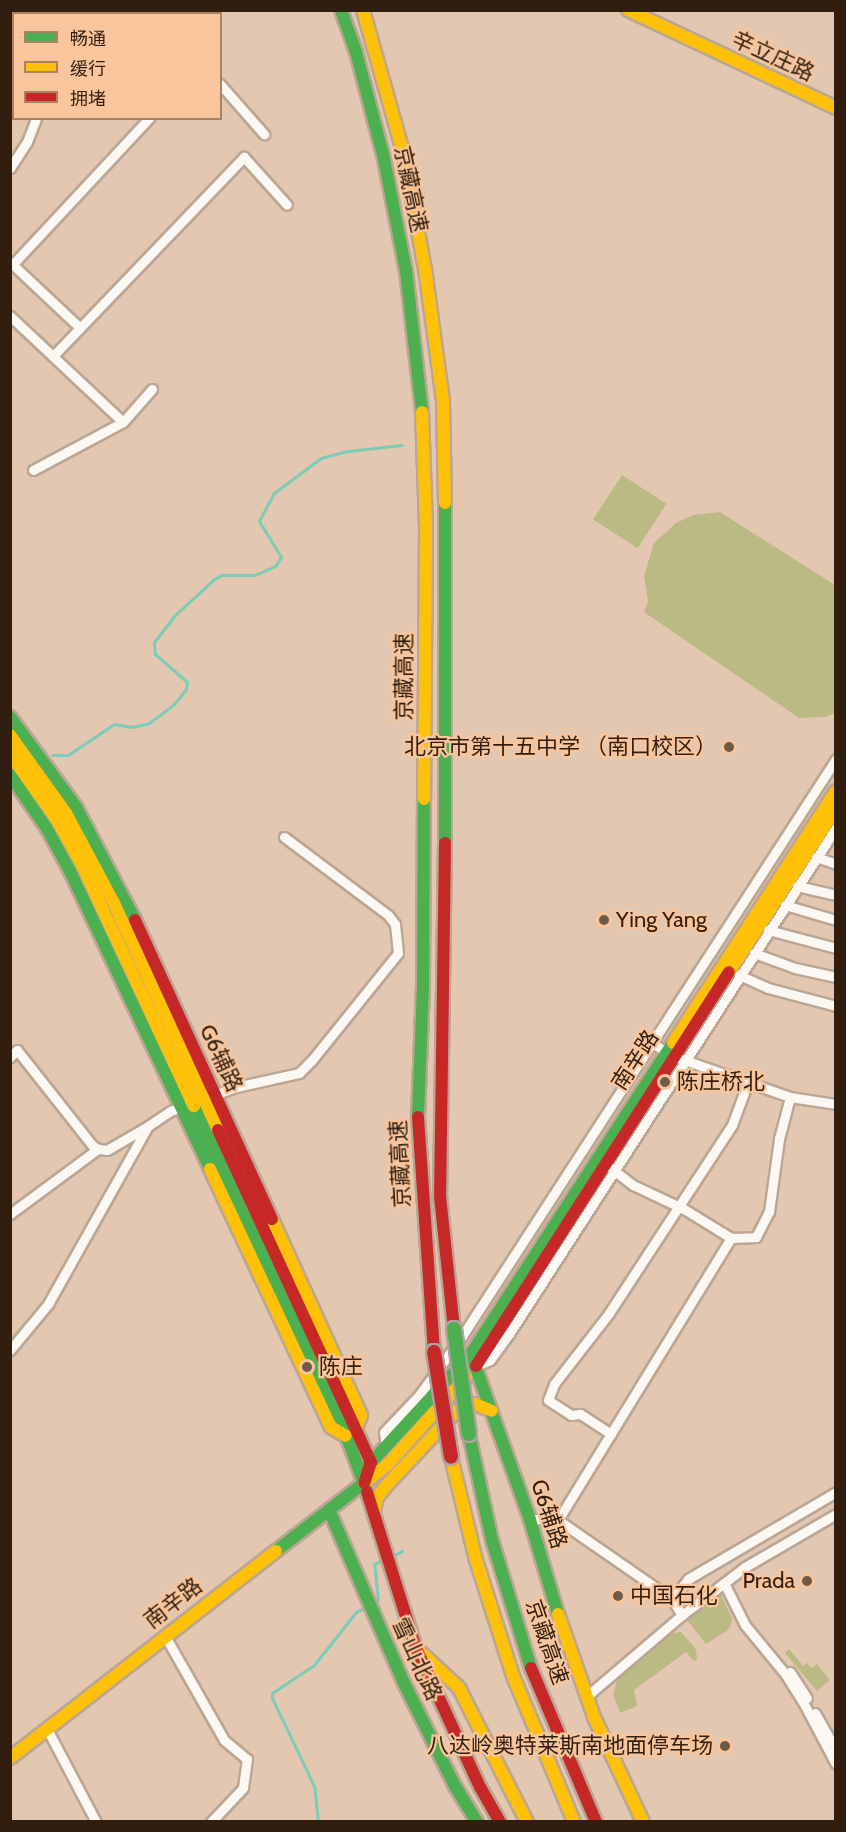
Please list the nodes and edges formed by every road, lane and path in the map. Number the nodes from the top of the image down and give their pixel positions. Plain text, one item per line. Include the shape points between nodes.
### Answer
1 (341, 10) edge
2 (363, 10) edge
3 (628, 10) edge
4 (222, 86) edge
5 (836, 108) edge
6 (35, 120) edge
7 (147, 120) edge
8 (264, 134) dead end
9 (10, 168) edge
10 (287, 205) dead end
11 (12, 263) edge
12 (10, 316) edge
13 (80, 328) junction
14 (53, 356) junction
15 (152, 389) dead end
16 (123, 422) junction
17 (33, 470) dead end
18 (10, 717) edge
19 (10, 735) edge
20 (10, 754) edge
21 (836, 759) edge
22 (10, 775) edge
23 (836, 791) edge
24 (836, 809) edge
25 (836, 828) edge
26 (284, 837) dead end
27 (816, 857) junction
28 (836, 864) edge
29 (797, 886) junction
30 (836, 895) edge
31 (785, 905) junction
32 (836, 920) edge
33 (768, 930) junction
34 (836, 948) edge
35 (754, 953) junction
36 (739, 975) junction
37 (836, 976) edge
38 (836, 1006) edge
39 (652, 1043) junction
40 (675, 1056) junction
41 (10, 1057) edge
42 (748, 1082) junction
43 (790, 1097) junction
44 (198, 1101) junction
45 (836, 1104) edge
46 (148, 1126) junction
47 (98, 1149) junction
48 (610, 1167) junction
49 (678, 1206) junction
50 (10, 1214) edge
51 (731, 1238) junction
52 (458, 1333) junction
53 (10, 1350) edge
54 (474, 1360) junction
55 (492, 1411) junction
56 (350, 1433) junction
57 (611, 1434) junction
58 (386, 1446) junction
59 (371, 1462) junction
60 (362, 1478) junction
61 (836, 1492) edge
62 (329, 1510) junction
63 (374, 1512) junction
64 (836, 1514) edge
65 (530, 1520) junction
66 (558, 1521) junction
67 (728, 1580) junction
68 (672, 1599) junction
69 (682, 1615) junction
70 (165, 1636) junction
71 (416, 1648) junction
72 (587, 1696) junction
73 (47, 1729) junction
74 (836, 1750) edge
75 (10, 1758) edge
76 (836, 1764) edge
77 (96, 1821) edge
78 (211, 1821) edge
79 (477, 1821) edge
80 (500, 1821) edge
81 (527, 1821) edge
82 (574, 1821) edge
83 (597, 1821) edge
84 (643, 1821) edge

1 - 82 main road, 京藏高速, bridge via 384,159 406,272 422,400 426,526 423,985 418,1119 434,1352 451,1457 476,1560 513,1676
2 - 52 main road, 京藏高速 via 404,155 443,400 445,938 440,1196
3 - 5 main road, 辛立庄路
4 - 8 street
6 - 9 street
7 - 11 street
10 - 13 street via 244,157
11 - 13 street
12 - 14 street
13 - 14 street
14 - 16 street
15 - 16 street
16 - 17 street
18 - 44 main road, G6辅路 via 76,807 102,853
19 - 44 main road, G6辅路 via 66,813 92,859
20 - 44 main road, G6辅路 via 57,820 82,865
21 - 39 street
22 - 44 main road, G6辅路 via 46,827
23 - 40 main road, 南辛路
24 - 40 main road, 南辛路
25 - 27 street
26 - 44 street via 388,915 395,924 398,953 298,1072
27 - 28 street
27 - 29 street
29 - 30 street
29 - 31 street
31 - 32 street
31 - 33 street
33 - 34 street
33 - 35 street
35 - 36 street
35 - 37 street via 795,968
36 - 38 street via 768,988
36 - 40 street
39 - 40 street
39 - 52 street
40 - 42 street
40 - 48 main road, 南辛路
40 - 54 main road, 南辛路
41 - 47 street via 17,1050
42 - 43 street
42 - 49 street via 732,1125
43 - 45 street
43 - 51 street via 779,1139 769,1212 756,1237
44 - 46 street
44 - 56 main road, G6辅路
44 - 56 main road, G6辅路 via 361,1415
46 - 47 street via 107,1150
46 - 53 street via 48,1304
47 - 50 street
48 - 49 street via 633,1185
48 - 54 main road, 南辛路
49 - 51 street
49 - 57 street via 609,1312 554,1384 548,1400
51 - 57 street
52 - 54 street
52 - 58 street via 420,1394 384,1432
52 - 83 main road, 京藏高速, bridge via 469,1434 492,1540 527,1658
54 - 55 main road, G6辅路
54 - 58 main road
54 - 60 main road via 388,1464
55 - 63 main road via 475,1404 456,1411 385,1486 376,1499
55 - 65 main road, G6辅路
56 - 59 main road, G6辅路
56 - 60 main road, G6辅路
57 - 66 street
58 - 59 main road
59 - 60 main road
60 - 62 main road, 南辛路
60 - 63 main road, G6辅路
61 - 68 street via 687,1579
62 - 70 main road, 南辛路
62 - 79 main road, 雪山北路 via 404,1683 455,1786
63 - 71 main road, G6辅路
64 - 67 street
65 - 66 street
65 - 72 main road, G6辅路
66 - 68 street
67 - 69 street
67 - 74 street via 746,1616 799,1684
67 - 76 street via 745,1625 800,1698
68 - 69 street
69 - 72 street
70 - 73 main road, 南辛路
70 - 78 street via 224,1740 247,1759 243,1788
71 - 80 main road, G6辅路 via 470,1768
71 - 81 main road via 459,1688
72 - 84 main road, G6辅路
73 - 75 main road, 南辛路
73 - 77 street

